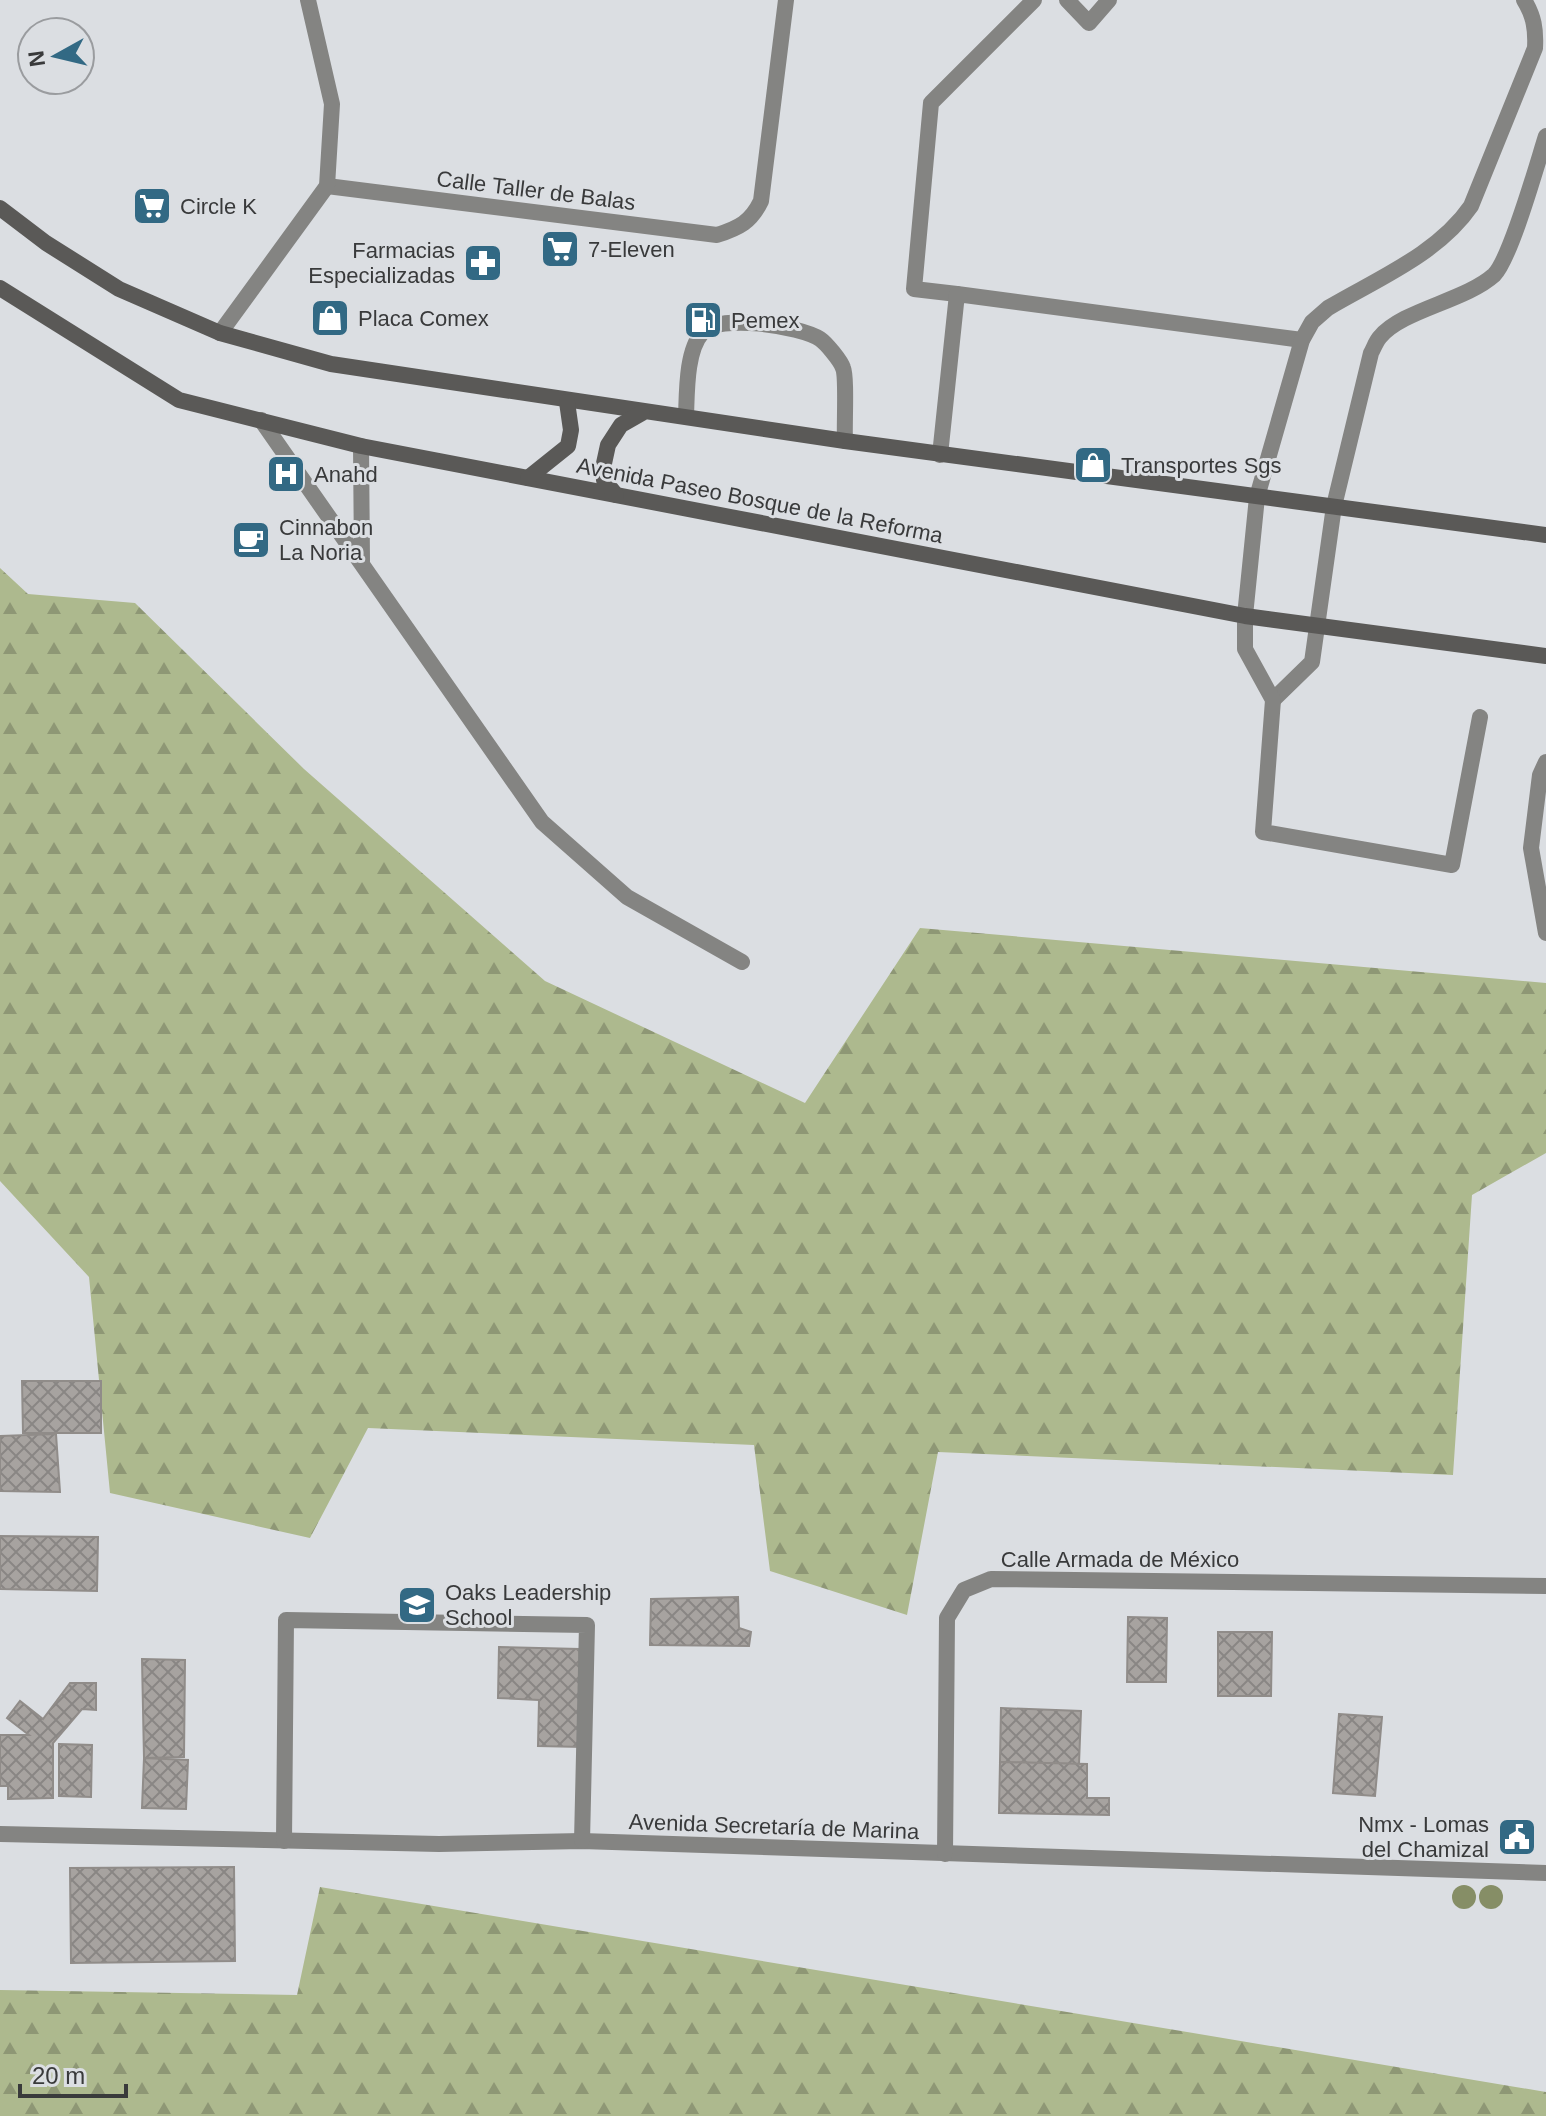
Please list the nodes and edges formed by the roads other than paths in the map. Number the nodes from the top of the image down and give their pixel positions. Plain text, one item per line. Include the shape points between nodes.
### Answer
1 (308, 0) edge
2 (786, 0) edge
3 (1034, 0) edge
4 (1067, 0) edge
5 (1109, 0) edge
6 (1524, 0) edge
7 (1546, 136) edge
8 (327, 186) junction
9 (0, 208) edge
10 (0, 288) edge
11 (957, 294) junction
12 (220, 333) junction
13 (1302, 340) junction
14 (567, 402) junction
15 (642, 413) junction
16 (686, 416) junction
17 (261, 420) junction
18 (845, 441) junction
19 (361, 446) junction
20 (940, 455) junction
21 (528, 478) junction
22 (616, 495) junction
23 (1257, 497) junction
24 (1334, 506) junction
25 (1546, 535) edge
26 (362, 561) junction
27 (1245, 616) junction
28 (1318, 626) junction
29 (1546, 656) edge
30 (1273, 700) junction
31 (1480, 717) dead end
32 (1546, 762) edge
33 (1546, 933) edge
34 (742, 962) dead end
35 (1546, 1586) edge
36 (0, 1834) edge
37 (284, 1841) junction
38 (582, 1841) junction
39 (945, 1854) junction
40 (1546, 1873) edge

1 - 8 street via 332,104
2 - 8 street, Calle Taller de Balas via 761,201 753,218 738,228 717,235
3 - 11 street via 931,103 914,289
4 - 5 street via 1089,23
6 - 13 street via 1536,28 1535,48 1471,206 1440,241 1328,308
7 - 24 street via 1507,253 1495,273 1379,337
8 - 12 street
9 - 12 main road via 119,289
10 - 17 main road, Avenida Paseo Bosque de la Reforma via 179,400
11 - 13 street
11 - 20 street
12 - 14 main road via 331,364
13 - 23 street
14 - 15 main road
14 - 21 main road via 568,446
15 - 16 main road
15 - 22 main road via 621,425 608,445 604,480
16 - 18 main road
16 - 18 street via 688,368 702,332 720,322 749,323 820,339 843,368
17 - 19 main road, Avenida Paseo Bosque de la Reforma
17 - 26 street
18 - 20 main road
19 - 21 main road, Avenida Paseo Bosque de la Reforma
19 - 26 street
20 - 23 main road
21 - 22 main road, Avenida Paseo Bosque de la Reforma
22 - 27 main road, Avenida Paseo Bosque de la Reforma
23 - 24 main road
23 - 27 street
24 - 25 main road
24 - 28 street
26 - 34 street via 542,822 627,897
27 - 28 main road, Avenida Paseo Bosque de la Reforma
27 - 30 street via 1245,649
28 - 29 main road, Avenida Paseo Bosque de la Reforma
28 - 30 street via 1312,662
30 - 31 street via 1263,832 1452,865
32 - 33 street via 1531,848
35 - 39 street, Calle Armada de México via 991,1579 964,1590 947,1618
36 - 37 street, Avenida Secretaría de Marina
37 - 38 street, Avenida Secretaría de Marina
37 - 38 street via 286,1620 587,1625
38 - 39 street, Avenida Secretaría de Marina
39 - 40 street, Avenida Secretaría de Marina

